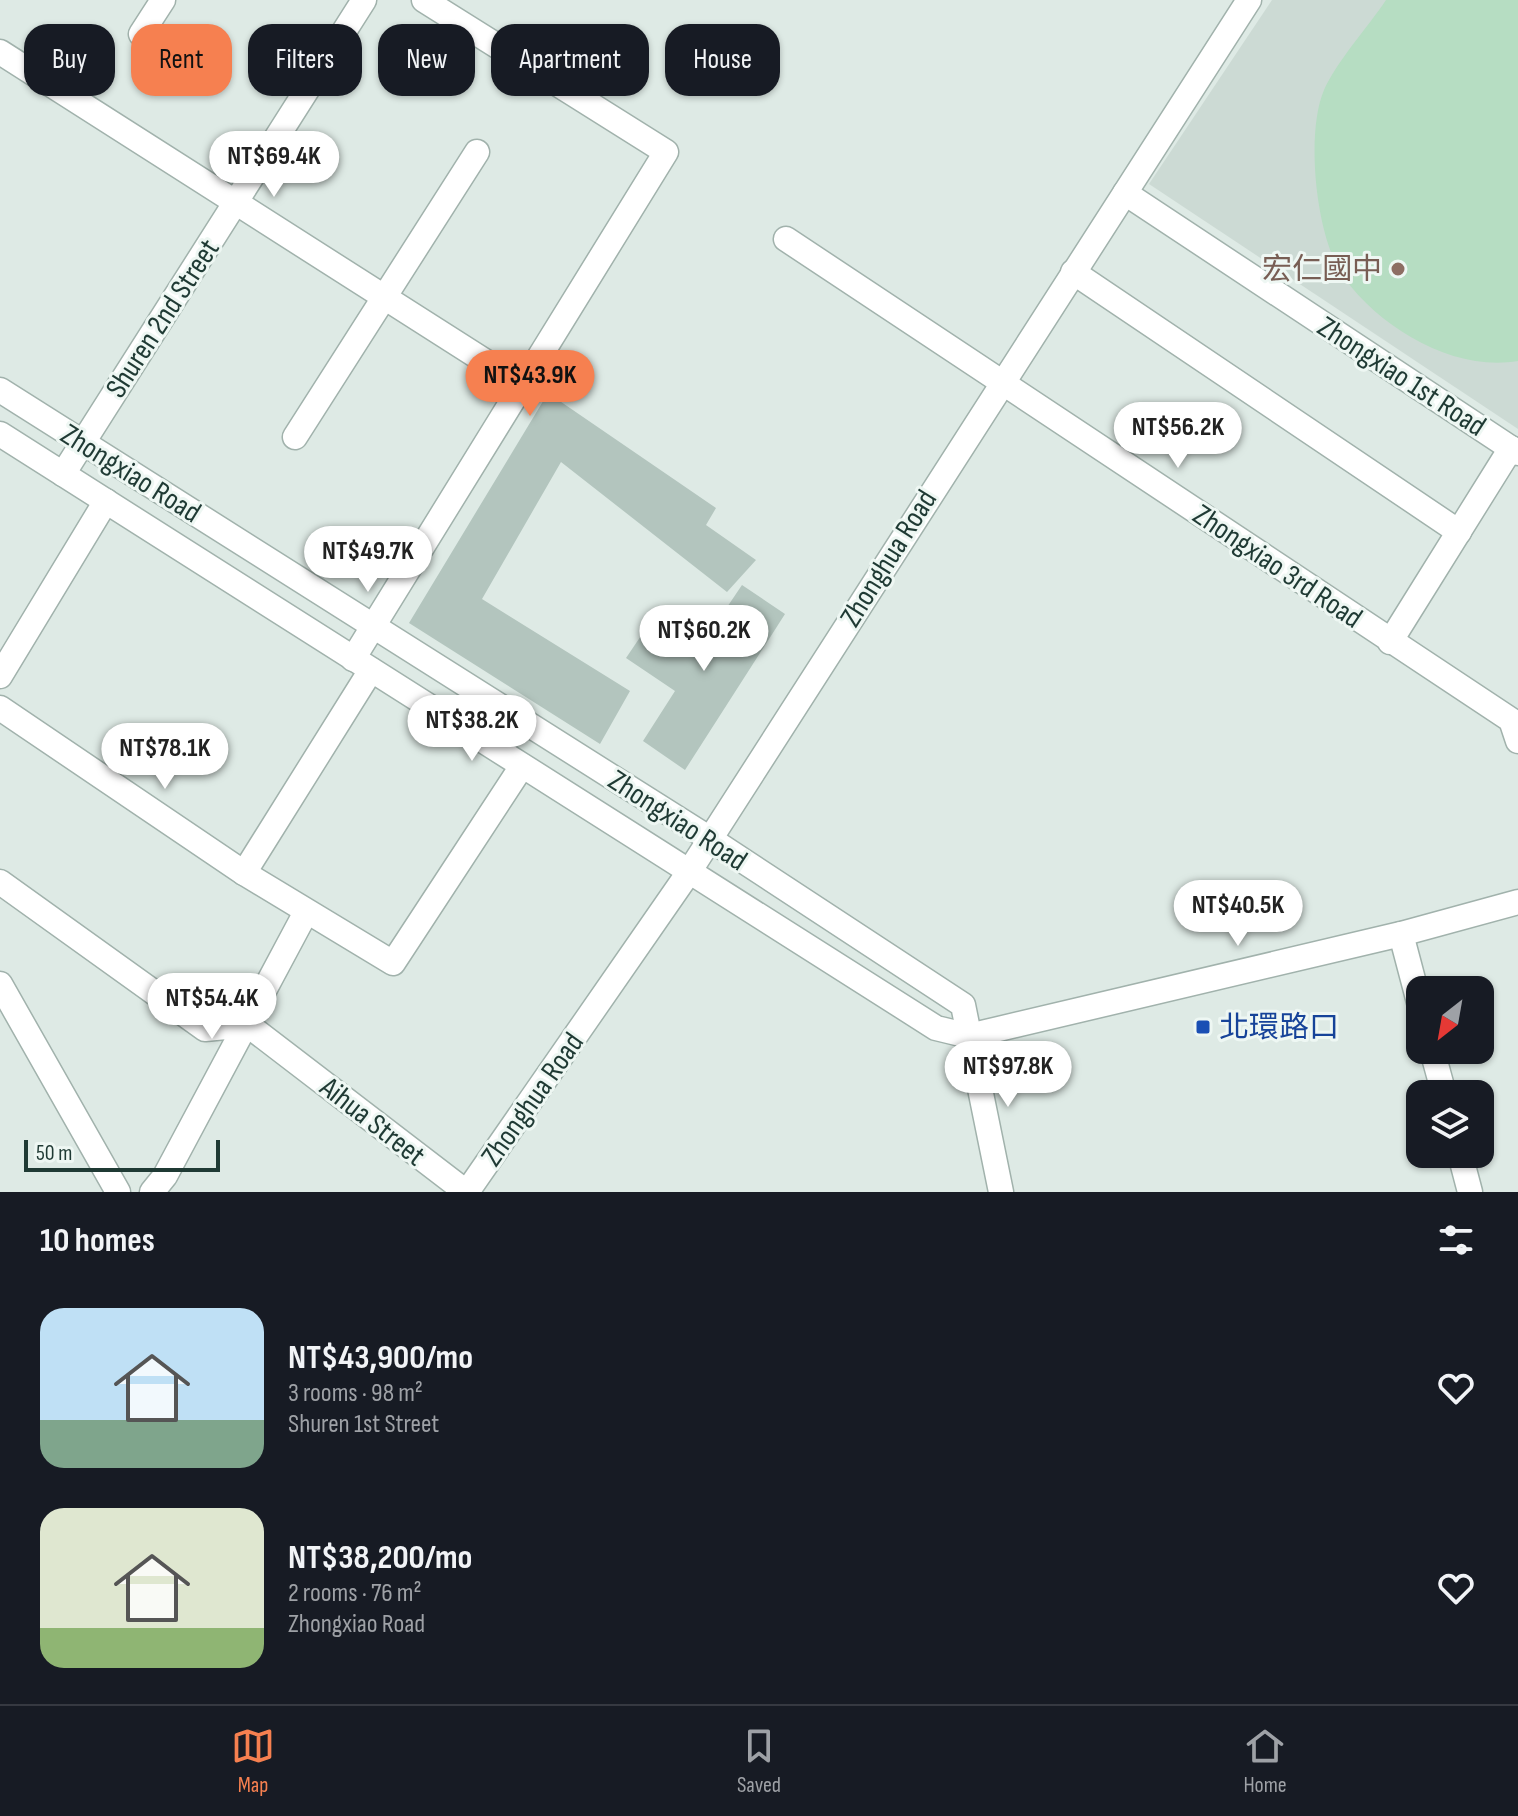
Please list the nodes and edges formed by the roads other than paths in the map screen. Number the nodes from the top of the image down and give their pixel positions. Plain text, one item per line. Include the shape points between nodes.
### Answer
1 (163, 0) edge
2 (364, 0) edge
3 (424, 0) edge
4 (1249, 0) edge
5 (147, 24) edge
6 (0, 52) edge
7 (477, 152) dead end
8 (1125, 193) junction
9 (236, 203) junction
10 (786, 239) dead end
11 (1073, 272) junction
12 (384, 297) junction
13 (1002, 380) junction
14 (522, 385) junction
15 (0, 390) edge
16 (0, 434) edge
17 (295, 437) dead end
18 (83, 443) junction
19 (1514, 450) edge
20 (63, 474) junction
21 (106, 501) junction
22 (1459, 532) junction
23 (373, 626) junction
24 (1390, 642) junction
25 (362, 664) junction
26 (0, 676) edge
27 (0, 708) edge
28 (1516, 724) edge
29 (522, 766) junction
30 (710, 839) junction
31 (689, 872) junction
32 (244, 873) junction
33 (0, 882) edge
34 (1518, 902) edge
35 (306, 912) junction
36 (1401, 934) junction
37 (1412, 976) edge
38 (0, 984) edge
39 (248, 1025) junction
40 (969, 1036) junction
41 (1464, 1168) edge
42 (118, 1192) edge
43 (152, 1192) edge
44 (467, 1192) edge
45 (1001, 1192) edge
46 (1470, 1192) edge

1 - 5 street
2 - 9 street, Shuren 2nd Street
3 - 14 street via 666,152
4 - 8 street, Zhonghua Road
6 - 9 street
7 - 12 street
8 - 11 street, Zhonghua Road
8 - 19 street, Zhongxiao 1st Road
9 - 12 street
9 - 18 street, Shuren 2nd Street
10 - 13 street, Zhongxiao 3rd Road
11 - 13 street, Zhonghua Road
11 - 22 street
12 - 14 street
12 - 17 street
13 - 24 street, Zhongxiao 3rd Road
13 - 30 street, Zhonghua Road
14 - 23 street
15 - 18 street, Zhongxiao Road
16 - 20 street, Zhongxiao Road
18 - 20 street, Shuren 2nd Street
18 - 23 street, Zhongxiao Road
19 - 22 street
20 - 21 street, Zhongxiao Road
21 - 25 street, Zhongxiao Road
21 - 26 street
22 - 24 street
23 - 25 street
23 - 30 street, Zhongxiao Road
24 - 28 street, Zhongxiao 3rd Road
25 - 29 street, Zhongxiao Road
25 - 32 street
27 - 32 street
29 - 31 street, Zhongxiao Road
29 - 35 street via 393,963
30 - 31 street, Zhonghua Road
30 - 40 street, Zhongxiao Road via 963,1005
31 - 40 street, Zhongxiao Road via 936,1028
31 - 44 street, Zhonghua Road
32 - 35 street
33 - 39 street via 205,1029
34 - 36 street, Zhongxiao Road
35 - 39 street
36 - 37 street
36 - 40 street, Zhongxiao Road
38 - 42 street
39 - 43 street
39 - 44 street, Aihua Street
40 - 45 street
41 - 46 street

